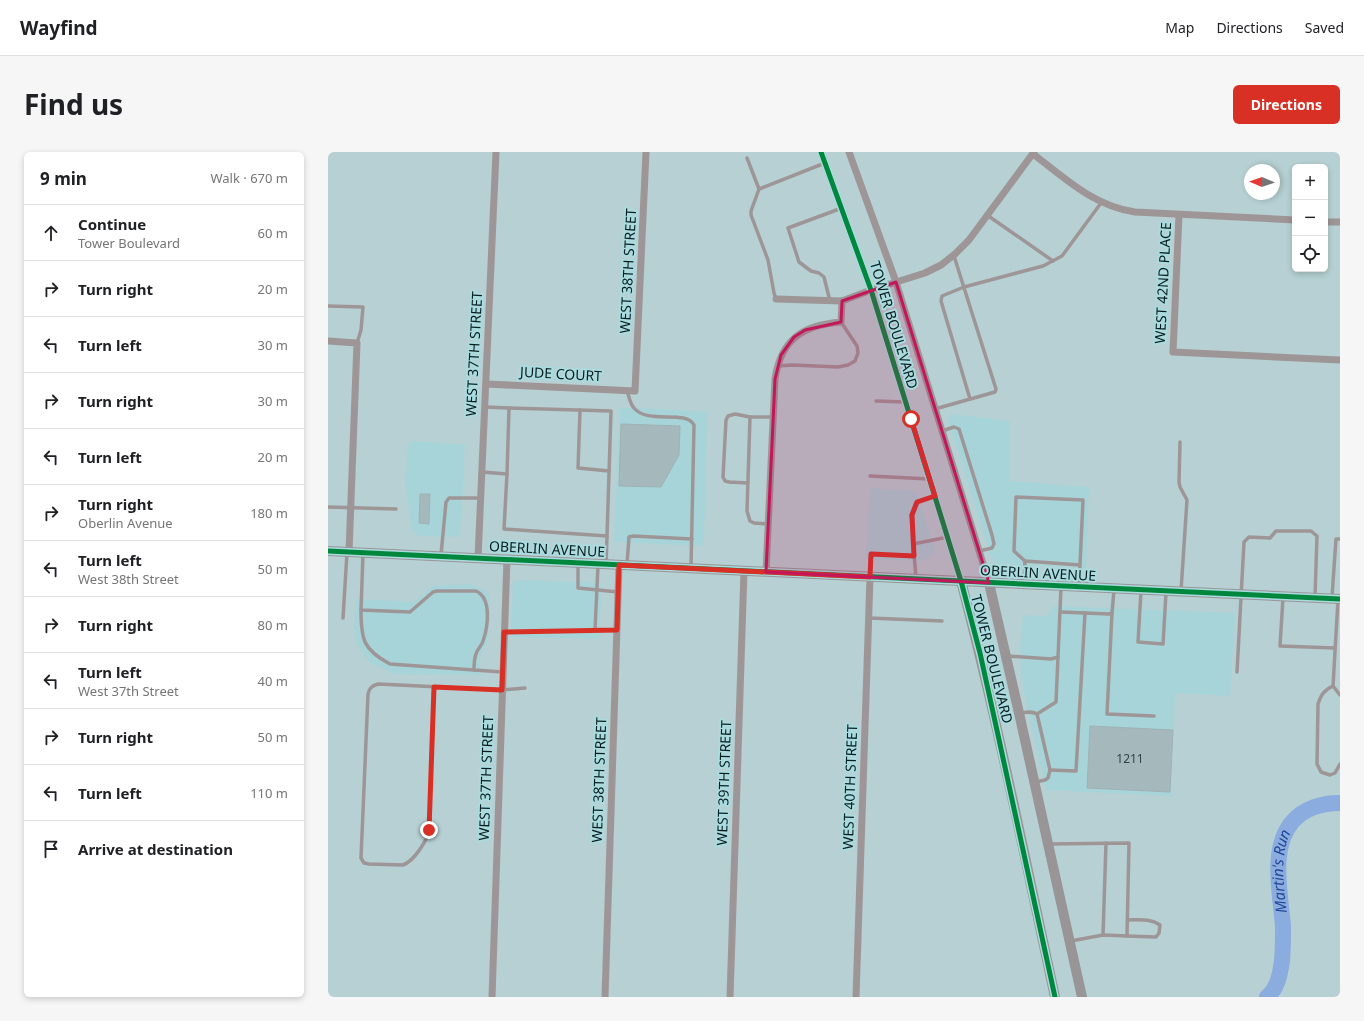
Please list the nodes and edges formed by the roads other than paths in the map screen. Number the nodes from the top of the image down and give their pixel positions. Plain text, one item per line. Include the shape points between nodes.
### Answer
1 (496, 152) edge
2 (646, 152) edge
3 (821, 152) edge
4 (849, 152) edge
5 (1034, 153) edge
6 (748, 158) dead end
7 (825, 164) junction
8 (759, 189) junction
9 (1101, 203) junction
10 (842, 208) junction
11 (987, 214) junction
12 (1179, 215) junction
13 (1292, 220) edge
14 (1328, 222) edge
15 (1340, 222) edge
16 (954, 256) junction
17 (1053, 261) junction
18 (896, 282) junction
19 (964, 287) junction
20 (871, 290) junction
21 (776, 298) joint
22 (830, 301) junction
23 (842, 301) junction
24 (328, 306) edge
25 (841, 322) junction
26 (328, 341) edge
27 (357, 344) junction
28 (1340, 360) edge
29 (777, 366) junction
30 (486, 384) junction
31 (627, 391) junction
32 (636, 391) joint
33 (970, 399) junction
34 (876, 401) dead end
35 (906, 402) junction
36 (485, 407) junction
37 (509, 408) junction
38 (935, 409) junction
39 (580, 410) junction
40 (750, 417) junction
41 (773, 417) junction
42 (942, 431) junction
43 (1180, 442) dead end
44 (609, 471) junction
45 (482, 472) junction
46 (507, 474) junction
47 (870, 476) dead end
48 (930, 479) junction
49 (748, 483) junction
50 (935, 496) junction
51 (481, 498) junction
52 (328, 507) edge
53 (351, 508) junction
54 (396, 509) dead end
55 (768, 524) junction
56 (607, 536) junction
57 (948, 537) junction
58 (692, 539) junction
59 (1340, 539) edge
60 (914, 544) junction
61 (328, 551) edge
62 (979, 551) junction
63 (348, 552) junction
64 (362, 552) junction
65 (441, 556) junction
66 (914, 556) junction
67 (478, 558) junction
68 (507, 559) junction
69 (1025, 561) junction
70 (578, 563) junction
71 (602, 564) junction
72 (623, 565) junction
73 (1080, 565) junction
74 (691, 568) junction
75 (744, 571) junction
76 (766, 572) junction
77 (870, 577) junction
78 (916, 579) junction
79 (961, 581) junction
80 (989, 582) junction
81 (1024, 584) junction
82 (1061, 586) junction
83 (1079, 587) junction
84 (1114, 589) junction
85 (1141, 590) junction
86 (597, 591) junction
87 (1166, 591) junction
88 (618, 592) junction
89 (1181, 592) junction
90 (1241, 594) junction
91 (1283, 596) junction
92 (1315, 598) junction
93 (1337, 599) edge
94 (361, 610) junction
95 (1061, 612) junction
96 (1085, 613) junction
97 (1112, 613) junction
98 (342, 618) dead end
99 (869, 618) junction
100 (942, 622) dead end
101 (595, 630) junction
102 (617, 630) junction
103 (504, 632) junction
104 (1335, 648) junction
105 (1006, 656) junction
106 (1058, 657) junction
107 (474, 670) junction
108 (503, 672) junction
109 (1237, 672) dead end
110 (1333, 686) junction
111 (434, 687) junction
112 (525, 688) dead end
113 (502, 690) junction
114 (1340, 695) edge
115 (1019, 713) junction
116 (1037, 714) junction
117 (1154, 716) dead end
118 (1340, 764) edge
119 (1050, 770) junction
120 (1034, 782) junction
121 (1106, 843) junction
122 (1048, 844) junction
123 (1128, 920) junction
124 (1103, 935) junction
125 (1127, 936) junction
126 (1070, 941) junction
127 (492, 997) edge
128 (605, 997) edge
129 (730, 997) edge
130 (856, 997) edge
131 (1055, 997) edge
132 (1082, 997) edge

1 - 30 street, WEST 37TH STREET
2 - 32 street, WEST 38TH STREET
3 - 7 street, TOWER BOULEVARD
4 - 18 street, TOWER BOULEVARD
5 - 9 street
5 - 11 street
6 - 8 lane
7 - 8 lane
7 - 10 street, TOWER BOULEVARD
8 - 21 lane via 751,215 768,260
9 - 12 street via 1135,212
9 - 17 lane via 1062,256
10 - 20 street, TOWER BOULEVARD
10 - 22 lane via 788,228 799,262 824,277
11 - 16 street
11 - 17 lane
12 - 13 street
12 - 28 street, WEST 42ND PLACE via 1173,352
14 - 15 street
16 - 18 street via 933,269
16 - 19 lane
17 - 19 lane
18 - 20 street
18 - 38 street, TOWER BOULEVARD
19 - 33 lane via 942,296 941,301
19 - 33 lane via 996,389 995,392
20 - 23 street
20 - 35 street, TOWER BOULEVARD
21 - 22 street
22 - 23 street
23 - 25 street
24 - 27 lane via 363,307
25 - 29 street via 815,325 794,337
25 - 29 lane via 857,346 855,361 838,367
26 - 27 street
27 - 53 street
29 - 41 street
30 - 31 street, JUDE COURT
30 - 36 street, WEST 37TH STREET
31 - 32 street, JUDE COURT
31 - 58 lane via 632,407 640,414 687,418 694,425
33 - 38 lane
34 - 35 lane
35 - 48 street, TOWER BOULEVARD
36 - 37 lane
36 - 45 street, WEST 37TH STREET
37 - 39 lane
37 - 46 lane
38 - 42 street, TOWER BOULEVARD
39 - 44 lane via 578,468
39 - 44 lane via 610,411
40 - 41 lane
40 - 49 lane
40 - 49 lane via 735,414 728,416 726,420 723,477 729,482
41 - 55 street
42 - 62 street, TOWER BOULEVARD
42 - 62 lane via 954,427 959,429 990,528 994,544 992,548
43 - 89 lane via 1179,482 1186,500
44 - 56 lane
45 - 46 lane
45 - 51 street, WEST 37TH STREET
46 - 56 lane via 504,529
47 - 48 lane
48 - 50 street, TOWER BOULEVARD
49 - 55 lane via 748,518 754,523
50 - 57 street, TOWER BOULEVARD
50 - 60 lane via 917,502 912,515
51 - 65 lane via 447,500
51 - 67 street, WEST 37TH STREET
52 - 53 lane
53 - 54 lane
53 - 63 street
55 - 76 street
56 - 71 lane
57 - 60 lane
57 - 79 street, TOWER BOULEVARD
58 - 72 lane via 629,537
58 - 74 lane
59 - 93 lane via 1336,539
60 - 66 lane
61 - 63 street, OBERLIN AVENUE
62 - 80 street, TOWER BOULEVARD
63 - 64 street, OBERLIN AVENUE
63 - 98 lane
64 - 65 street, OBERLIN AVENUE
64 - 94 lane
65 - 67 street, OBERLIN AVENUE
66 - 77 lane via 871,554
66 - 78 lane
67 - 68 street, OBERLIN AVENUE
68 - 70 street, OBERLIN AVENUE
68 - 103 street, WEST 37TH STREET
69 - 73 lane
69 - 73 lane via 1014,551 1016,497 1083,500
69 - 81 lane
70 - 71 street, OBERLIN AVENUE
70 - 86 lane via 578,588
71 - 72 street, OBERLIN AVENUE
71 - 86 lane
72 - 74 street, OBERLIN AVENUE
72 - 88 street, WEST 38TH STREET
73 - 83 lane
74 - 75 street, OBERLIN AVENUE
75 - 76 street, OBERLIN AVENUE
75 - 129 street, WEST 39TH STREET
76 - 77 street, OBERLIN AVENUE
77 - 78 street, OBERLIN AVENUE
77 - 99 street, WEST 40TH STREET
78 - 79 street, OBERLIN AVENUE
79 - 80 street, OBERLIN AVENUE
79 - 131 street, TOWER BOULEVARD via 980,653
80 - 81 street, OBERLIN AVENUE
80 - 105 street, TOWER BOULEVARD
81 - 82 street, OBERLIN AVENUE
82 - 83 street, OBERLIN AVENUE
82 - 95 lane
83 - 84 street, OBERLIN AVENUE
84 - 85 street, OBERLIN AVENUE
84 - 97 lane
85 - 87 street, OBERLIN AVENUE
85 - 87 lane via 1138,642 1163,644
86 - 88 lane
86 - 101 lane
87 - 89 street, OBERLIN AVENUE
88 - 102 street, WEST 38TH STREET
89 - 90 street, OBERLIN AVENUE
90 - 91 street, OBERLIN AVENUE
90 - 92 lane via 1244,542 1249,537 1270,538 1276,531 1311,531 1317,536
90 - 109 lane
91 - 92 street, OBERLIN AVENUE
91 - 104 lane via 1280,646
92 - 93 street, OBERLIN AVENUE
93 - 104 lane
94 - 107 lane via 363,637 370,651 380,659 390,664
94 - 107 lane via 410,612 437,590 480,593 485,601 486,630 483,643 475,656
95 - 96 lane
95 - 106 lane
96 - 97 lane
96 - 119 lane via 1076,771
97 - 117 lane via 1107,714
99 - 100 lane
99 - 130 street, WEST 40TH STREET
101 - 102 lane
101 - 103 lane
102 - 128 street, WEST 38TH STREET
103 - 108 street, WEST 37TH STREET
104 - 110 lane
105 - 106 lane via 1051,659
105 - 115 street, TOWER BOULEVARD
106 - 116 lane via 1056,702
107 - 108 lane
108 - 113 street, WEST 37TH STREET
110 - 114 lane
110 - 118 lane via 1320,696 1318,704 1317,764 1321,772 1330,775 1335,773
111 - 111 lane via 378,684 369,690 361,858 364,863 407,863 428,837
111 - 113 lane
112 - 113 lane
113 - 127 street, WEST 37TH STREET
115 - 116 lane
115 - 120 street, TOWER BOULEVARD
116 - 119 lane
119 - 120 lane via 1048,778
120 - 122 street, TOWER BOULEVARD
121 - 122 lane
121 - 123 lane via 1129,843
121 - 124 lane
122 - 126 street, TOWER BOULEVARD
123 - 125 lane
123 - 125 lane via 1147,920 1160,925 1156,937
124 - 125 lane
124 - 126 lane
126 - 132 street, TOWER BOULEVARD

